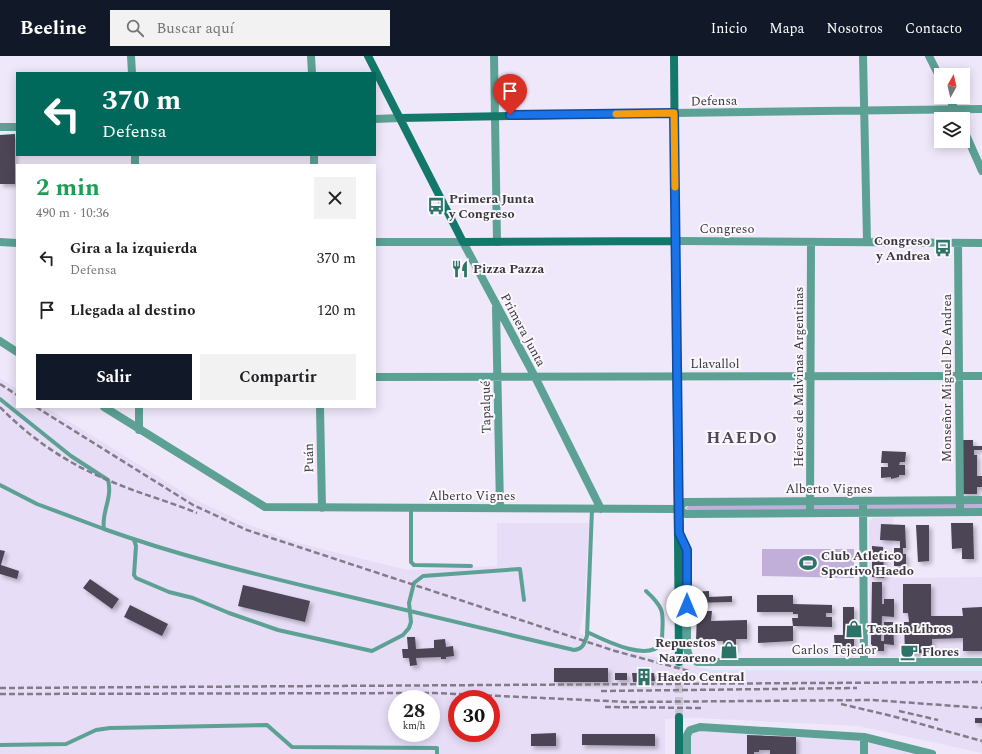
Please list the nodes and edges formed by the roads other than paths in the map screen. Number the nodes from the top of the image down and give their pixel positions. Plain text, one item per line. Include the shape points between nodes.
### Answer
1 (131, 56) edge
2 (311, 56) edge
3 (368, 56) edge
4 (494, 56) edge
5 (674, 56) edge
6 (863, 56) edge
7 (929, 56) edge
8 (935, 68) edge
9 (132, 72) edge
10 (312, 72) edge
11 (952, 104) edge
12 (865, 110) junction
13 (955, 110) junction
14 (982, 110) edge
15 (674, 113) junction
16 (494, 116) junction
17 (400, 118) junction
18 (376, 119) edge
19 (0, 127) edge
20 (16, 127) edge
21 (970, 144) edge
22 (982, 171) edge
23 (676, 241) junction
24 (867, 241) junction
25 (0, 242) edge
26 (376, 242) edge
27 (463, 242) junction
28 (497, 242) junction
29 (811, 242) junction
30 (16, 243) edge
31 (958, 243) junction
32 (982, 243) edge
33 (496, 305) junction
34 (0, 342) edge
35 (16, 351) edge
36 (376, 376) edge
37 (677, 376) junction
38 (811, 376) junction
39 (960, 376) junction
40 (982, 376) edge
41 (497, 377) junction
42 (535, 377) junction
43 (0, 399) edge
44 (106, 408) edge
45 (139, 408) edge
46 (320, 408) edge
47 (139, 430) junction
48 (0, 485) edge
49 (959, 500) junction
50 (982, 500) edge
51 (810, 501) junction
52 (863, 501) junction
53 (322, 508) junction
54 (411, 508) junction
55 (500, 508) junction
56 (592, 509) junction
57 (601, 509) junction
58 (678, 509) junction
59 (863, 512) junction
60 (960, 512) junction
61 (982, 512) edge
62 (810, 513) junction
63 (104, 529) junction
64 (679, 533) junction
65 (134, 540) junction
66 (471, 566) dead end
67 (646, 591) dead end
68 (524, 600) dead end
69 (410, 613) junction
70 (587, 632) junction
71 (679, 662) tunnel mouth
72 (864, 662) junction
73 (982, 662) edge
74 (679, 717) tunnel mouth
75 (864, 737) junction
76 (0, 745) edge
77 (437, 754) edge
78 (679, 754) edge
79 (687, 754) edge
80 (864, 754) edge
81 (932, 754) edge

1 - 9 street
2 - 10 street
3 - 17 street, Primera Junta
4 - 16 street
5 - 15 street
6 - 12 street
7 - 8 street
11 - 13 street
12 - 13 street, Defensa
12 - 15 street, Defensa
12 - 24 street
13 - 14 street, Defensa
15 - 16 street, Defensa
15 - 23 street
16 - 17 street, Defensa
16 - 28 street
17 - 18 street, Defensa
17 - 27 street, Primera Junta
19 - 20 street
21 - 22 street
23 - 28 street, Congreso
23 - 29 street, Congreso
23 - 37 street
24 - 29 street, Congreso
24 - 31 street, Congreso
25 - 30 street
26 - 27 street, Congreso
27 - 28 street, Congreso
27 - 33 street, Primera Junta
29 - 38 street, Héroes de Malvinas Argentinas
31 - 32 street, Congreso
31 - 39 street, Monseñor Miguel De Andrea
33 - 41 street, Tapalqué
33 - 42 street, Primera Junta
34 - 35 street
36 - 41 street, Llavallol
37 - 38 street, Llavallol
37 - 42 street, Llavallol
37 - 58 street
38 - 39 street, Llavallol
38 - 51 street, Héroes de Malvinas Argentinas
39 - 40 street, Llavallol
39 - 49 street, Monseñor Miguel De Andrea
41 - 42 street, Llavallol
41 - 55 street, Tapalqué
42 - 57 street, Primera Junta
43 - 63 lane via 71,456 108,480 110,495 103,522
44 - 47 street
45 - 47 street
46 - 53 street, Puán
47 - 53 street, Alberto Vignes via 265,507
48 - 63 lane via 37,504
49 - 50 street, Alberto Vignes
49 - 52 street, Alberto Vignes
49 - 60 street, Monseñor Miguel De Andrea
51 - 52 street, Alberto Vignes
51 - 58 street, Alberto Vignes via 685,502
51 - 62 street, Héroes de Malvinas Argentinas
52 - 59 street
53 - 54 street, Alberto Vignes
54 - 55 street, Alberto Vignes
54 - 66 lane via 411,562 414,565
55 - 56 street, Alberto Vignes
56 - 57 street, Alberto Vignes
56 - 70 lane
57 - 58 street, Alberto Vignes
58 - 62 street, Alberto Vignes via 686,514
58 - 64 street
59 - 60 street, Alberto Vignes
59 - 62 street, Alberto Vignes
59 - 72 street
60 - 61 street, Alberto Vignes
63 - 65 lane
64 - 71 street
64 - 72 street, Carlos Tejedor via 687,550 689,656 697,662
65 - 69 lane via 246,572
65 - 69 lane via 136,578 278,630 372,650 403,635 409,628
67 - 70 lane via 662,608 662,643 657,649 645,651 624,648
68 - 69 lane via 520,569 423,576 414,583 409,603
69 - 70 lane via 574,650 584,646
72 - 73 street, Carlos Tejedor
74 - 78 street
75 - 79 street via 700,727 690,730 687,736
75 - 80 street
75 - 81 street
76 - 77 lane via 66,744 96,730 110,728 266,725 292,747 437,748

